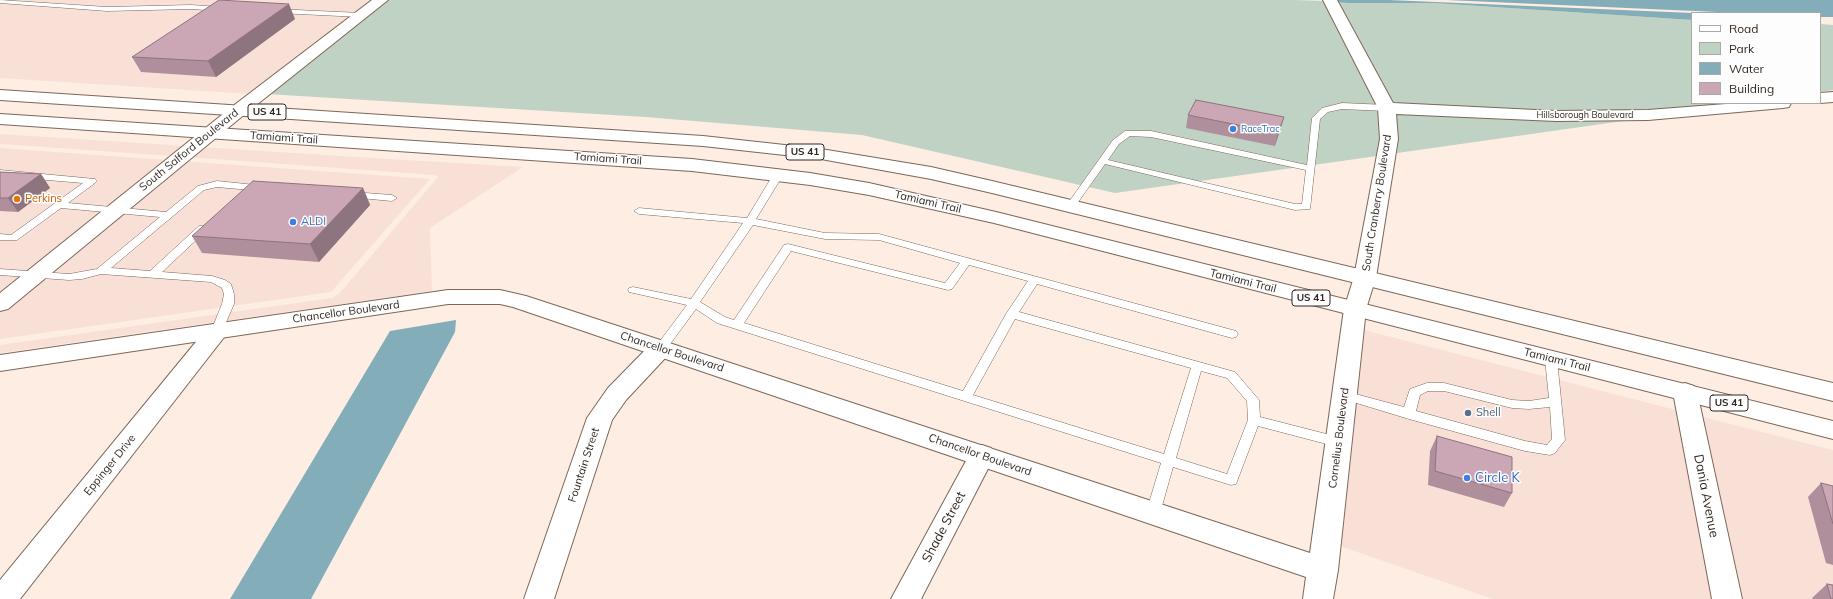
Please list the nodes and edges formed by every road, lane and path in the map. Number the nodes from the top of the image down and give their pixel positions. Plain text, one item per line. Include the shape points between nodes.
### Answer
1 (0, 0) edge
2 (202, 0) edge
3 (381, 0) edge
4 (1330, 0) edge
5 (191, 7) junction
6 (229, 9) edge
7 (269, 11) edge
8 (361, 15) junction
9 (0, 95) edge
10 (1833, 97) edge
11 (1821, 98) edge
12 (1774, 104) edge
13 (1387, 108) junction
14 (239, 110) junction
15 (0, 119) edge
16 (210, 133) junction
17 (1102, 161) junction
18 (1311, 168) junction
19 (0, 174) edge
20 (778, 175) junction
21 (248, 187) junction
22 (270, 189) edge
23 (339, 194) edge
24 (236, 197) edge
25 (392, 198) dead end
26 (58, 205) junction
27 (1072, 206) junction
28 (112, 211) junction
29 (639, 211) dead end
30 (168, 214) junction
31 (750, 221) junction
32 (208, 223) edge
33 (0, 237) edge
34 (967, 261) junction
35 (101, 271) junction
36 (0, 272) edge
37 (36, 274) junction
38 (152, 275) junction
39 (1365, 277) junction
40 (1034, 280) junction
41 (633, 290) dead end
42 (694, 303) junction
43 (0, 304) edge
44 (1355, 309) junction
45 (1012, 314) junction
46 (737, 325) junction
47 (217, 331) junction
48 (1232, 334) dead end
49 (661, 348) junction
50 (1551, 359) junction
51 (0, 363) edge
52 (1197, 366) junction
53 (1685, 392) junction
54 (1833, 392) edge
55 (1344, 396) junction
56 (966, 397) junction
57 (1555, 402) junction
58 (1409, 414) junction
59 (1254, 420) junction
60 (1833, 430) edge
61 (1338, 442) junction
62 (982, 456) junction
63 (1169, 460) junction
64 (1153, 514) junction
65 (1323, 570) junction
66 (5, 591) edge
67 (539, 599) edge
68 (906, 599) edge
69 (1318, 599) edge
70 (1727, 599) edge

1 - 5 lane via 107,9
2 - 5 lane
3 - 8 street, South Salford Boulevard
4 - 13 street, South Cranberry Boulevard
5 - 6 lane
7 - 8 lane
8 - 14 street, South Salford Boulevard
9 - 14 street, US 41
10 - 11 street
12 - 13 street, Hillsborough Boulevard via 1656,114 1556,116
13 - 18 lane via 1342,106 1325,110 1316,118
13 - 39 street, South Cranberry Boulevard via 1389,139
14 - 16 street, South Salford Boulevard
14 - 27 street, US 41 via 764,146 924,172
15 - 16 street, Tamiami Trail / US 41
16 - 20 street, Tamiami Trail / US 41 via 692,165
16 - 28 street, South Salford Boulevard
17 - 18 lane via 1116,142 1128,133 1136,133
17 - 18 lane via 1295,207 1307,207
17 - 27 lane
19 - 26 lane via 92,181
20 - 31 lane
20 - 44 street, Tamiami Trail / US 41 via 869,189 934,203
21 - 22 lane
21 - 24 lane
21 - 30 lane via 217,184 208,186
23 - 25 lane
26 - 28 lane
26 - 33 lane via 13,238
27 - 39 street, US 41
28 - 30 lane
28 - 37 street, South Salford Boulevard
29 - 31 lane
30 - 35 lane
31 - 34 lane via 825,236 879,237
31 - 42 lane
32 - 38 lane
34 - 40 lane
34 - 46 lane via 948,287 788,247
35 - 37 lane via 76,277
35 - 38 lane
36 - 37 lane
37 - 43 street, South Salford Boulevard
38 - 47 lane via 212,279 227,286 228,304
39 - 44 street, Cornelius Boulevard
39 - 54 street, US 41
40 - 45 lane
40 - 48 lane
41 - 42 lane
42 - 46 lane via 721,320
42 - 49 lane
44 - 50 street, Tamiami Trail / US 41
44 - 55 street, Cornelius Boulevard
45 - 52 lane
45 - 56 lane
46 - 56 lane
47 - 49 street, Chancellor Boulevard via 448,297 478,296 518,301
47 - 51 street, Chancellor Boulevard
47 - 66 street, Eppinger Drive
49 - 62 street, Chancellor Boulevard
49 - 67 street, Fountain Street via 617,394 600,418
50 - 53 street, Tamiami Trail / US 41
50 - 57 lane
52 - 59 lane via 1231,375 1253,400
52 - 63 lane
53 - 60 street, Tamiami Trail / US 41
53 - 70 street, Dania Avenue
55 - 58 lane
55 - 61 street, Cornelius Boulevard
56 - 63 lane
57 - 58 lane via 1512,404 1444,388 1427,387 1414,392
57 - 58 lane via 1559,440 1550,450 1525,446
59 - 61 lane
59 - 63 lane via 1231,480
61 - 65 street, Cornelius Boulevard
62 - 64 street, Chancellor Boulevard
62 - 68 street, Shade Street
63 - 64 lane
64 - 65 street, Chancellor Boulevard
65 - 69 street, Cornelius Boulevard

